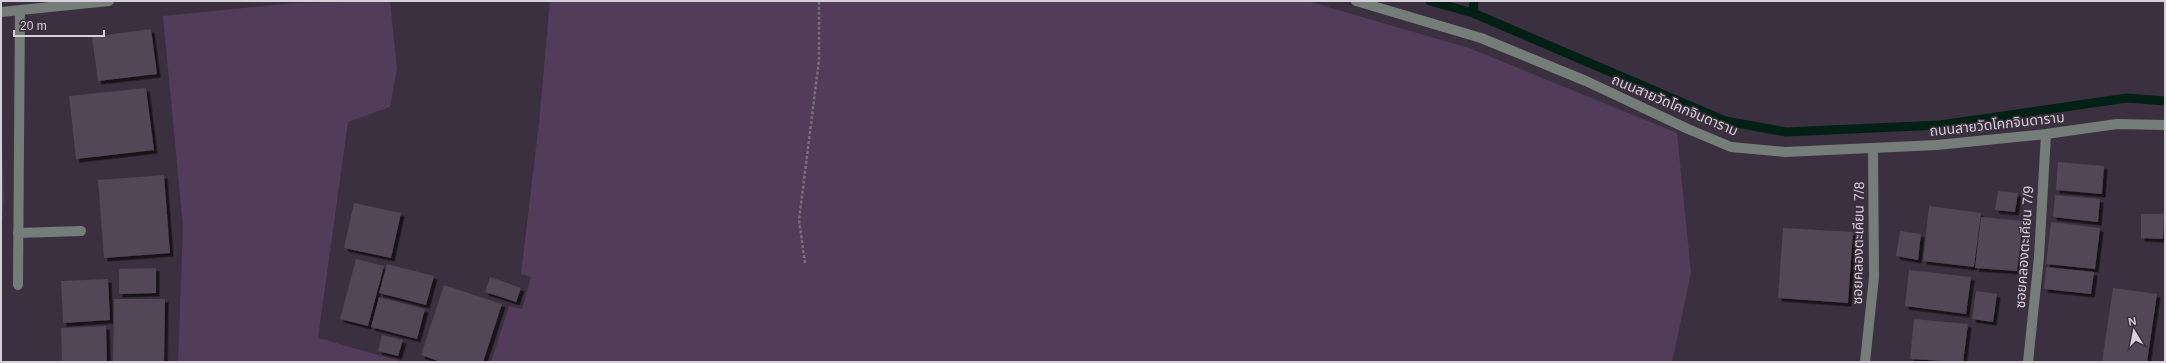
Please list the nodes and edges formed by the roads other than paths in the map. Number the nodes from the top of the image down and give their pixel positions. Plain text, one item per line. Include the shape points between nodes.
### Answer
1 (109, 1) edge
2 (1356, 1) edge
3 (20, 10) junction
4 (1, 12) edge
5 (2165, 124) edge
6 (2046, 134) junction
7 (1873, 148) junction
8 (81, 230) dead end
9 (18, 233) junction
10 (18, 285) dead end
11 (1865, 362) edge
12 (2028, 362) edge

1 - 3 street
2 - 7 street, ถนนสายวัดโคกจินดาราม via 1480,38 1732,147 1785,152
3 - 4 street
3 - 9 street
5 - 6 street, ถนนสายวัดโคกจินดาราม via 2117,124
6 - 7 street, ถนนสายวัดโคกจินดาราม via 1937,145
6 - 12 street, ซอยคลองตะเคียน 7/9 via 2039,257
7 - 11 street, ซอยคลองตะเคียน 7/8 via 1874,277
8 - 9 street
9 - 10 street

